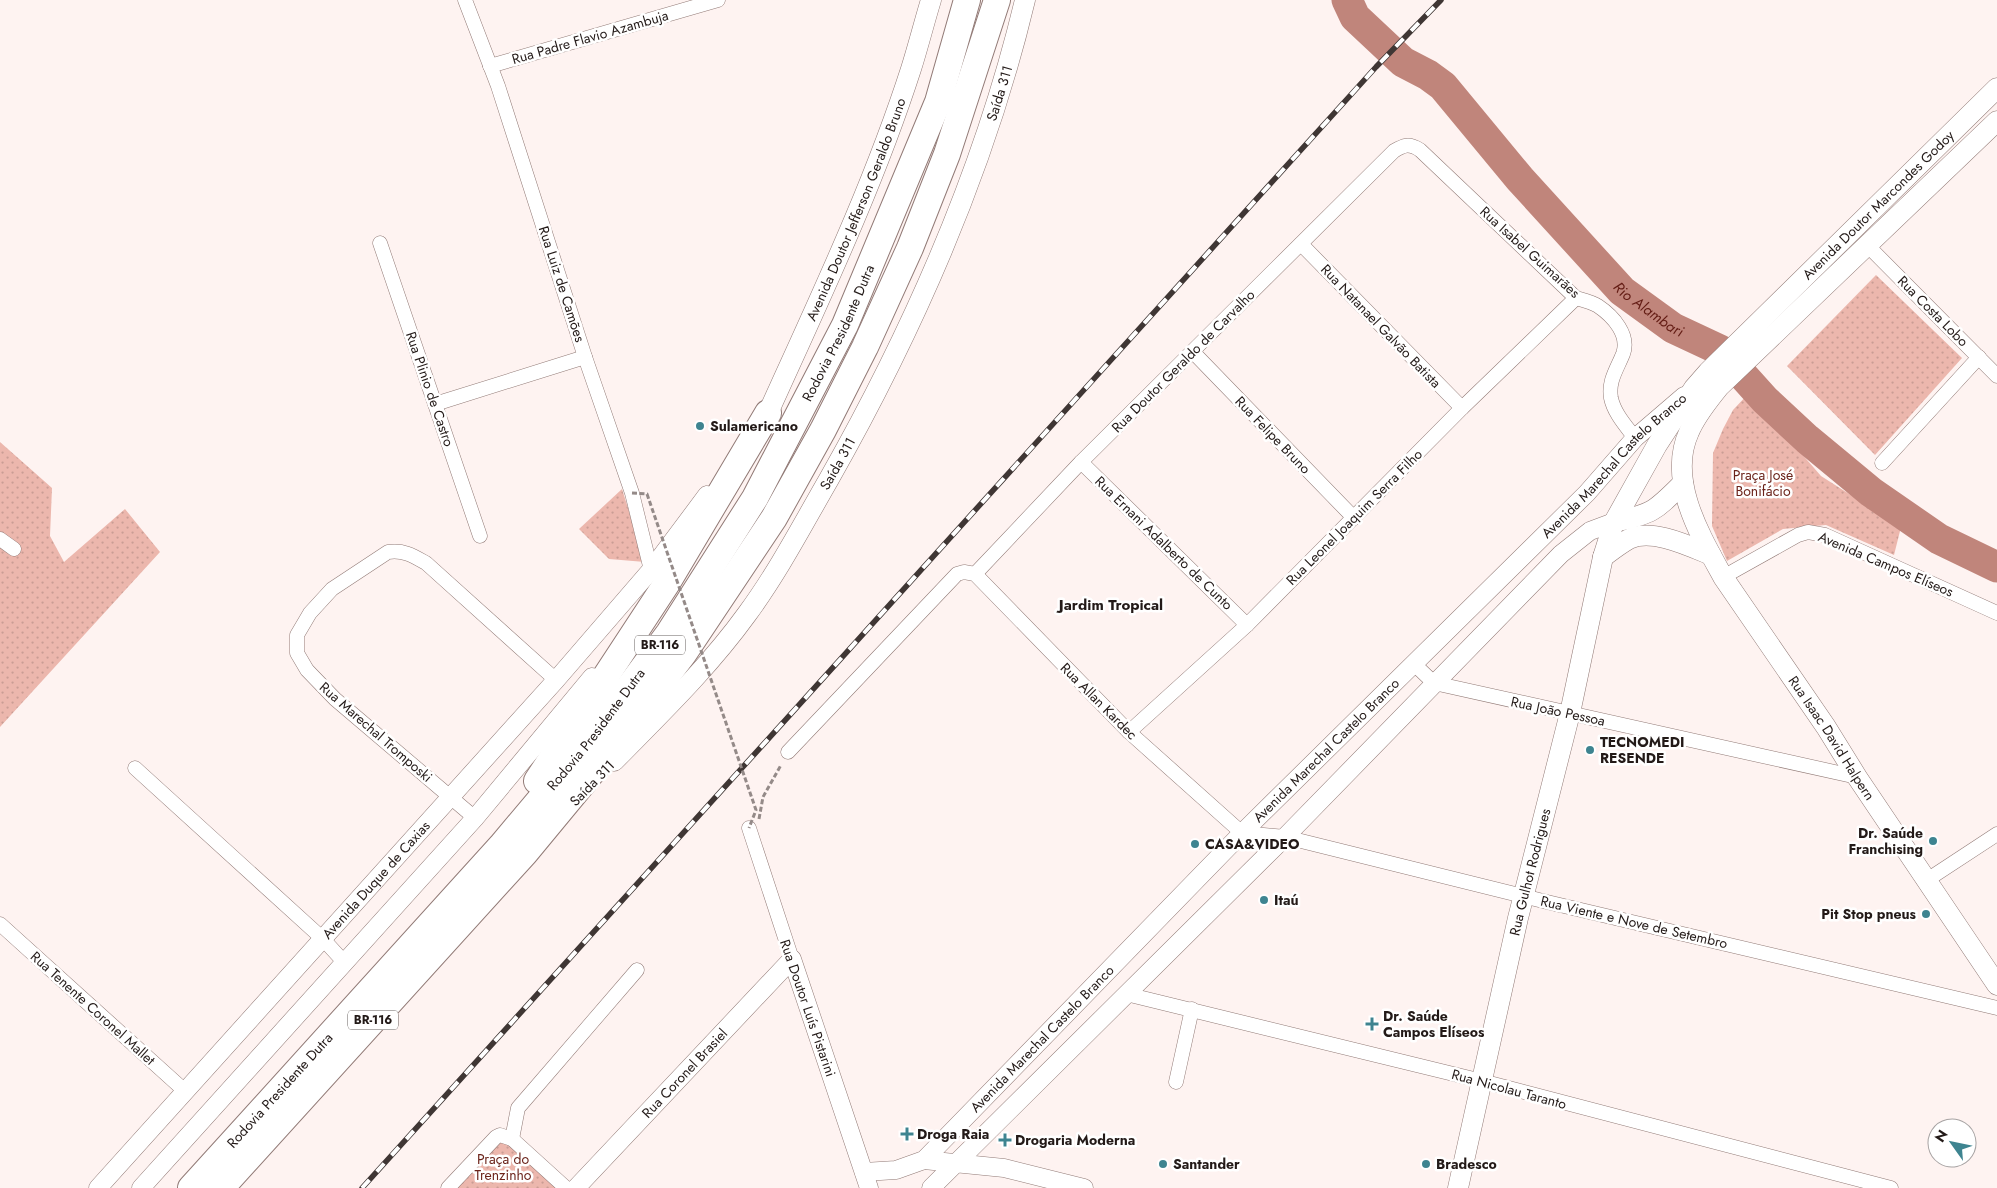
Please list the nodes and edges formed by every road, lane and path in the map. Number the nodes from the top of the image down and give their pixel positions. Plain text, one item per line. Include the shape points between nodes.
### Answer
1 (465, 0) edge
2 (718, 0) edge
3 (931, 0) edge
4 (967, 0) edge
5 (996, 0) edge
6 (1026, 0) edge
7 (490, 66) junction
8 (1997, 88) edge
9 (1997, 121) edge
10 (1394, 151) joint
11 (380, 243) dead end
12 (1301, 244) junction
13 (1868, 246) junction
14 (1576, 298) junction
15 (1768, 327) junction
16 (1193, 352) junction
17 (586, 357) junction
18 (1979, 358) junction
19 (1997, 376) edge
20 (1714, 380) junction
21 (1694, 388) junction
22 (435, 404) junction
23 (1462, 408) junction
24 (768, 413) junction
25 (1635, 438) junction
26 (1080, 462) junction
27 (1882, 463) dead end
28 (1683, 483) junction
29 (632, 493) junction
30 (1354, 518) junction
31 (1614, 522) junction
32 (480, 536) dead end
33 (0, 539) edge
34 (14, 549) dead end
35 (1711, 555) junction
36 (1603, 557) junction
37 (651, 570) junction
38 (975, 574) junction
39 (1723, 577) junction
40 (1997, 613) edge
41 (1247, 625) junction
42 (1414, 664) junction
43 (556, 680) junction
44 (1434, 683) junction
45 (1570, 713) junction
46 (1129, 732) junction
47 (788, 752) joint
48 (135, 768) dead end
49 (1857, 777) junction
50 (452, 798) junction
51 (475, 818) junction
52 (749, 828) junction
53 (1242, 833) junction
54 (1997, 834) edge
55 (1285, 837) junction
56 (513, 849) junction
57 (1927, 880) junction
58 (1524, 895) junction
59 (0, 924) edge
60 (323, 939) junction
61 (792, 959) junction
62 (344, 962) junction
63 (637, 970) dead end
64 (1997, 985) edge
65 (1126, 994) junction
66 (1997, 1008) edge
67 (1192, 1009) junction
68 (1482, 1081) junction
69 (1176, 1082) dead end
70 (186, 1092) junction
71 (512, 1139) junction
72 (924, 1160) junction
73 (956, 1164) junction
74 (867, 1180) edge
75 (98, 1188) edge
76 (141, 1188) edge
77 (191, 1188) edge
78 (221, 1188) edge
79 (448, 1188) edge
80 (566, 1188) edge
81 (576, 1188) edge
82 (931, 1188) edge
83 (1084, 1188) edge
84 (1458, 1188) edge
85 (1891, 1188) edge

1 - 7 street, Rua Luiz de Camões
2 - 7 street, Rua Padre Flavio Azambuja
3 - 24 main road, Avenida Doutor Jefferson Geraldo Bruno via 911,70 873,175
4 - 56 highway, Rodovia Presidente Dutra / BR-116 via 938,102 845,325 755,498 669,633
5 - 56 highway, Rodovia Presidente Dutra / BR-116 via 947,154 910,248 865,347 774,518 639,715
6 - 56 main road, Saída 311 via 1011,61 962,201 904,338 800,529 748,613 694,678
7 - 17 street, Rua Luiz de Camões
8 - 15 main road, Avenida Doutor Marcondes Godoy
9 - 13 main road, Avenida Doutor Marcondes Godoy
10 - 12 street, Rua Doutor Geraldo de Carvalho
10 - 14 street, Rua Isabel Guimarães via 1404,145 1420,150
11 - 22 street, Rua Plinio de Castro
12 - 16 street, Rua Doutor Geraldo de Carvalho
12 - 23 street, Rua Natanael Galvão Batista
13 - 15 main road, Avenida Doutor Marcondes Godoy
13 - 18 street, Rua Costa Lobo
14 - 23 street, Rua Leonel Joaquim Serra Filho
14 - 25 street, Rua Isabel Guimarães via 1598,306 1617,323 1624,336 1624,352 1611,379 1611,398
15 - 20 main road, Avenida Marechal Castelo Branco
16 - 26 street, Rua Doutor Geraldo de Carvalho
16 - 30 street, Rua Felipe Bruno
17 - 22 street
17 - 29 street, Rua Luiz de Camões
18 - 19 street, Rua Costa Lobo
18 - 27 street
20 - 21 main road, Rua Gulhot Rodrigues
20 - 28 main road, Avenida Marechal Castelo Branco via 1688,434 1682,462
21 - 25 street, Avenida Marechal Castelo Branco
21 - 31 main road, Rua Gulhot Rodrigues via 1657,445
22 - 32 street, Rua Plinio de Castro
23 - 30 street, Rua Leonel Joaquim Serra Filho
24 - 37 street, Avenida Duque de Caxias
24 - 56 highway via 667,583 540,775
25 - 42 street, Avenida Marechal Castelo Branco via 1586,493
26 - 38 street, Rua Doutor Geraldo de Carvalho
26 - 41 street, Rua Ernani Adalberto de Cunto
28 - 31 main road via 1659,508 1646,515
28 - 35 main road, Rua Isaac David Halpern
29 - 37 street, Rua Luiz de Camões
29 - 52 path, bridge via 647,494 756,810
30 - 41 street, Rua Leonel Joaquim Serra Filho
31 - 36 main road, Rua Gulhot Rodrigues
31 - 44 street, Avenida Marechal Castelo Branco via 1590,531 1572,544
33 - 34 street
35 - 36 main road via 1679,542 1644,536 1630,539
35 - 39 main road, Rua Isaac David Halpern
36 - 45 main road, Rua Gulhot Rodrigues
37 - 43 street, Avenida Duque de Caxias
37 - 51 street, Avenida Duque de Caxias via 645,596 622,637 585,687
38 - 46 street, Rua Allan Kardec
38 - 47 street via 957,574
39 - 40 street, Avenida Campos Elíseos via 1798,535 1816,533
39 - 49 main road, Rua Isaac David Halpern
41 - 46 street, Rua Leonel Joaquim Serra Filho
42 - 44 street
42 - 53 street, Avenida Marechal Castelo Branco
43 - 50 street, Avenida Duque de Caxias
43 - 50 street, Rua Marechal Tromposki via 426,563 410,553 388,552 332,589 310,613 297,635 297,653 307,670
44 - 45 street, Rua João Pessoa
44 - 55 street, Avenida Marechal Castelo Branco
45 - 49 street, Rua João Pessoa
45 - 58 main road, Rua Gulhot Rodrigues
46 - 53 street, Rua Allan Kardec
47 - 52 path via 763,797 760,817
48 - 60 street
49 - 57 main road, Rua Isaac David Halpern
50 - 51 street, Rua Marechal Tromposki
50 - 60 street, Avenida Duque de Caxias
51 - 62 street, Avenida Duque de Caxias
52 - 61 street, Rua Doutor Luís Pistarini
53 - 55 street, Rua Viente e Nove de Setembro
53 - 72 street, Avenida Marechal Castelo Branco
54 - 57 street
55 - 58 street, Rua Viente e Nove de Setembro
55 - 65 street, Avenida Marechal Castelo Branco
56 - 77 highway, Rodovia Presidente Dutra / BR-116
56 - 78 highway, Rodovia Presidente Dutra / BR-116
57 - 64 main road, Rua Isaac David Halpern
58 - 66 street, Rua Viente e Nove de Setembro
58 - 68 main road, Rua Gulhot Rodrigues
59 - 70 street, Rua Tenente Coronel Mallet
60 - 62 street
60 - 70 street, Avenida Duque de Caxias
61 - 74 street, Rua Doutor Luís Pistarini
61 - 81 street, Rua Coronel Brasiel
62 - 76 street, Avenida Duque de Caxias
63 - 71 street via 518,1108
65 - 67 street, Rua Nicolau Taranto
65 - 73 street, Avenida Marechal Castelo Branco
67 - 68 street, Rua Nicolau Taranto
67 - 69 street
68 - 84 main road, Rua Gulhot Rodrigues
68 - 85 street, Rua Nicolau Taranto
70 - 75 street, Avenida Duque de Caxias
71 - 79 street via 496,1137
71 - 80 street
72 - 73 street
72 - 74 street, Avenida Marechal Castelo Branco
73 - 82 street, Avenida Marechal Castelo Branco
73 - 83 street via 1004,1168

